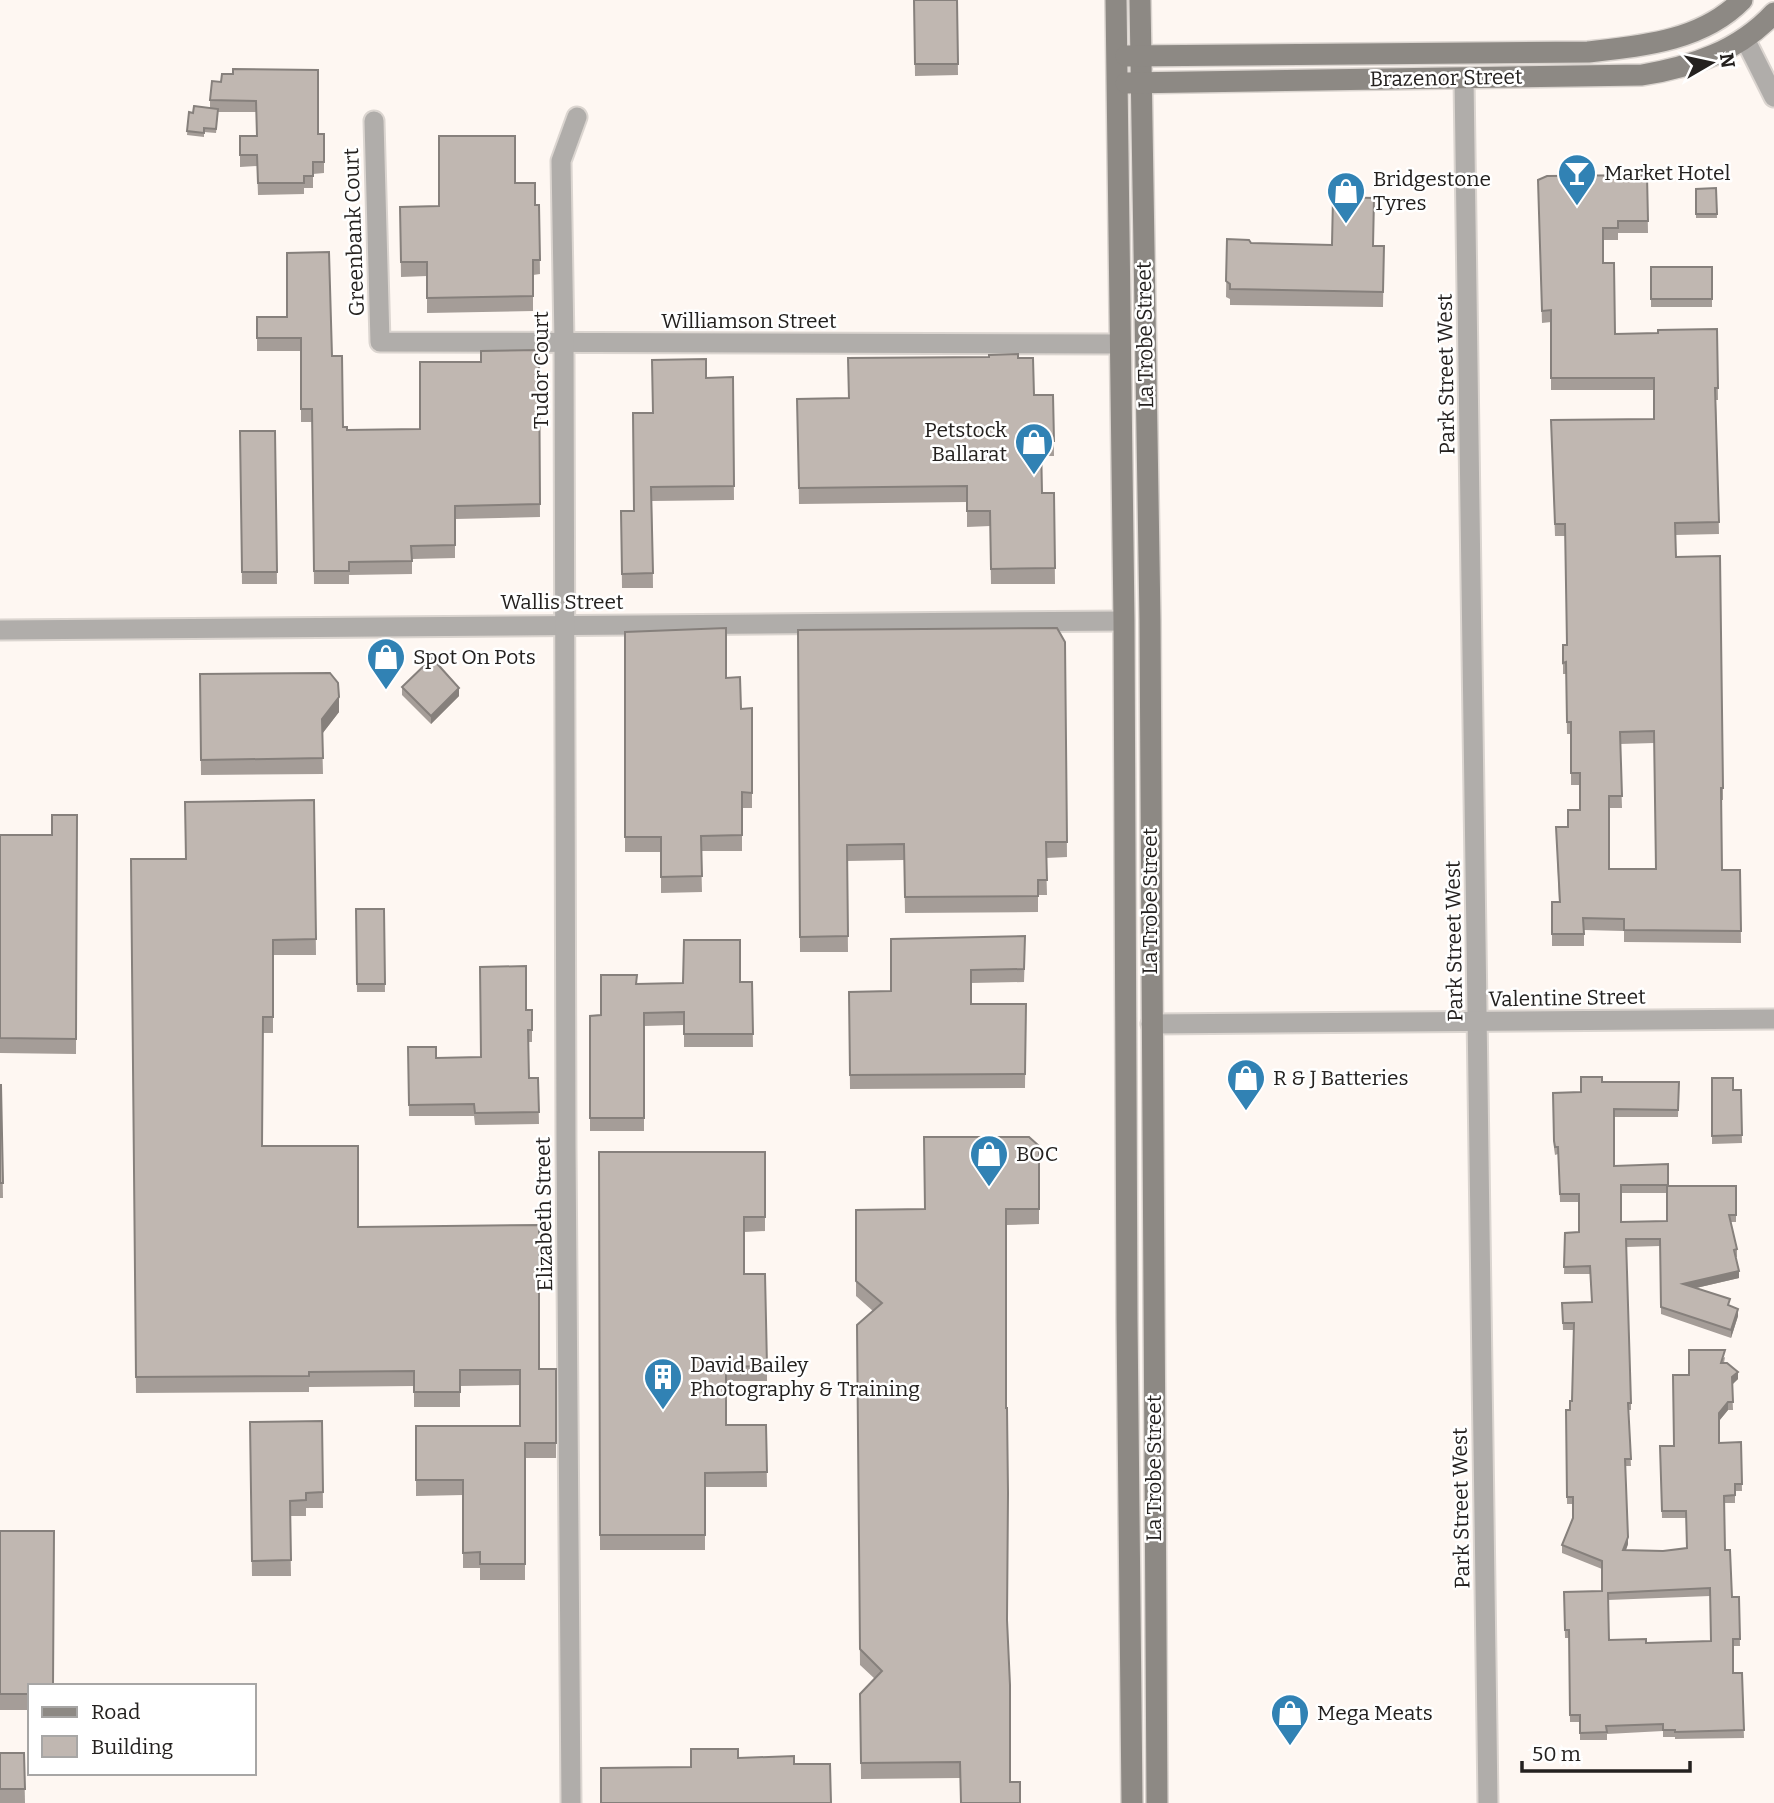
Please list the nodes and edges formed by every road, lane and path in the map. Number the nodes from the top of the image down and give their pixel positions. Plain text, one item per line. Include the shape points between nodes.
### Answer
1 (1116, 0) edge
2 (1140, 0) edge
3 (1742, 0) edge
4 (1774, 13) edge
5 (1725, 14) junction
6 (1745, 39) junction
7 (1463, 53) junction
8 (1117, 56) junction
9 (1140, 57) junction
10 (1464, 78) junction
11 (1117, 83) junction
12 (1140, 83) junction
13 (1774, 97) edge
14 (577, 117) dead end
15 (374, 121) dead end
16 (380, 342) joint
17 (564, 343) junction
18 (1145, 343) junction
19 (1119, 344) junction
20 (1150, 620) junction
21 (1124, 621) junction
22 (564, 625) junction
23 (0, 630) edge
24 (1774, 1019) edge
25 (1478, 1022) junction
26 (1125, 1024) junction
27 (1151, 1024) junction
28 (571, 1803) edge
29 (1132, 1803) edge
30 (1157, 1803) edge
31 (1488, 1803) edge

1 - 8 main road, La Trobe Street
2 - 9 main road, La Trobe Street
3 - 5 main road, Brazenor Street
4 - 6 main road, Brazenor Street
5 - 6 main road
5 - 7 main road, Brazenor Street via 1687,34 1625,48
6 - 10 main road, Brazenor Street via 1704,60 1642,75
6 - 13 street
7 - 9 main road, Brazenor Street
7 - 10 main road
8 - 9 main road, Brazenor Street
8 - 11 main road, La Trobe Street
9 - 12 main road, La Trobe Street
10 - 12 main road, Brazenor Street
10 - 25 street, Park Street West
11 - 12 main road, Brazenor Street
11 - 19 main road, La Trobe Street
12 - 18 main road, La Trobe Street
14 - 17 street, Tudor Court via 561,161
15 - 16 street, Greenbank Court
16 - 17 street, Williamson Street
17 - 19 street, Williamson Street
17 - 22 street, Tudor Court
18 - 19 main road
18 - 20 main road, La Trobe Street
19 - 21 main road, La Trobe Street
20 - 21 main road
20 - 27 main road, La Trobe Street
21 - 22 street, Wallis Street
21 - 26 main road, La Trobe Street
22 - 23 street, Wallis Street
22 - 28 street, Elizabeth Street
24 - 25 street, Valentine Street
25 - 27 street, Valentine Street
25 - 31 street, Park Street West
26 - 27 main road
26 - 29 main road, La Trobe Street
27 - 30 main road, La Trobe Street

